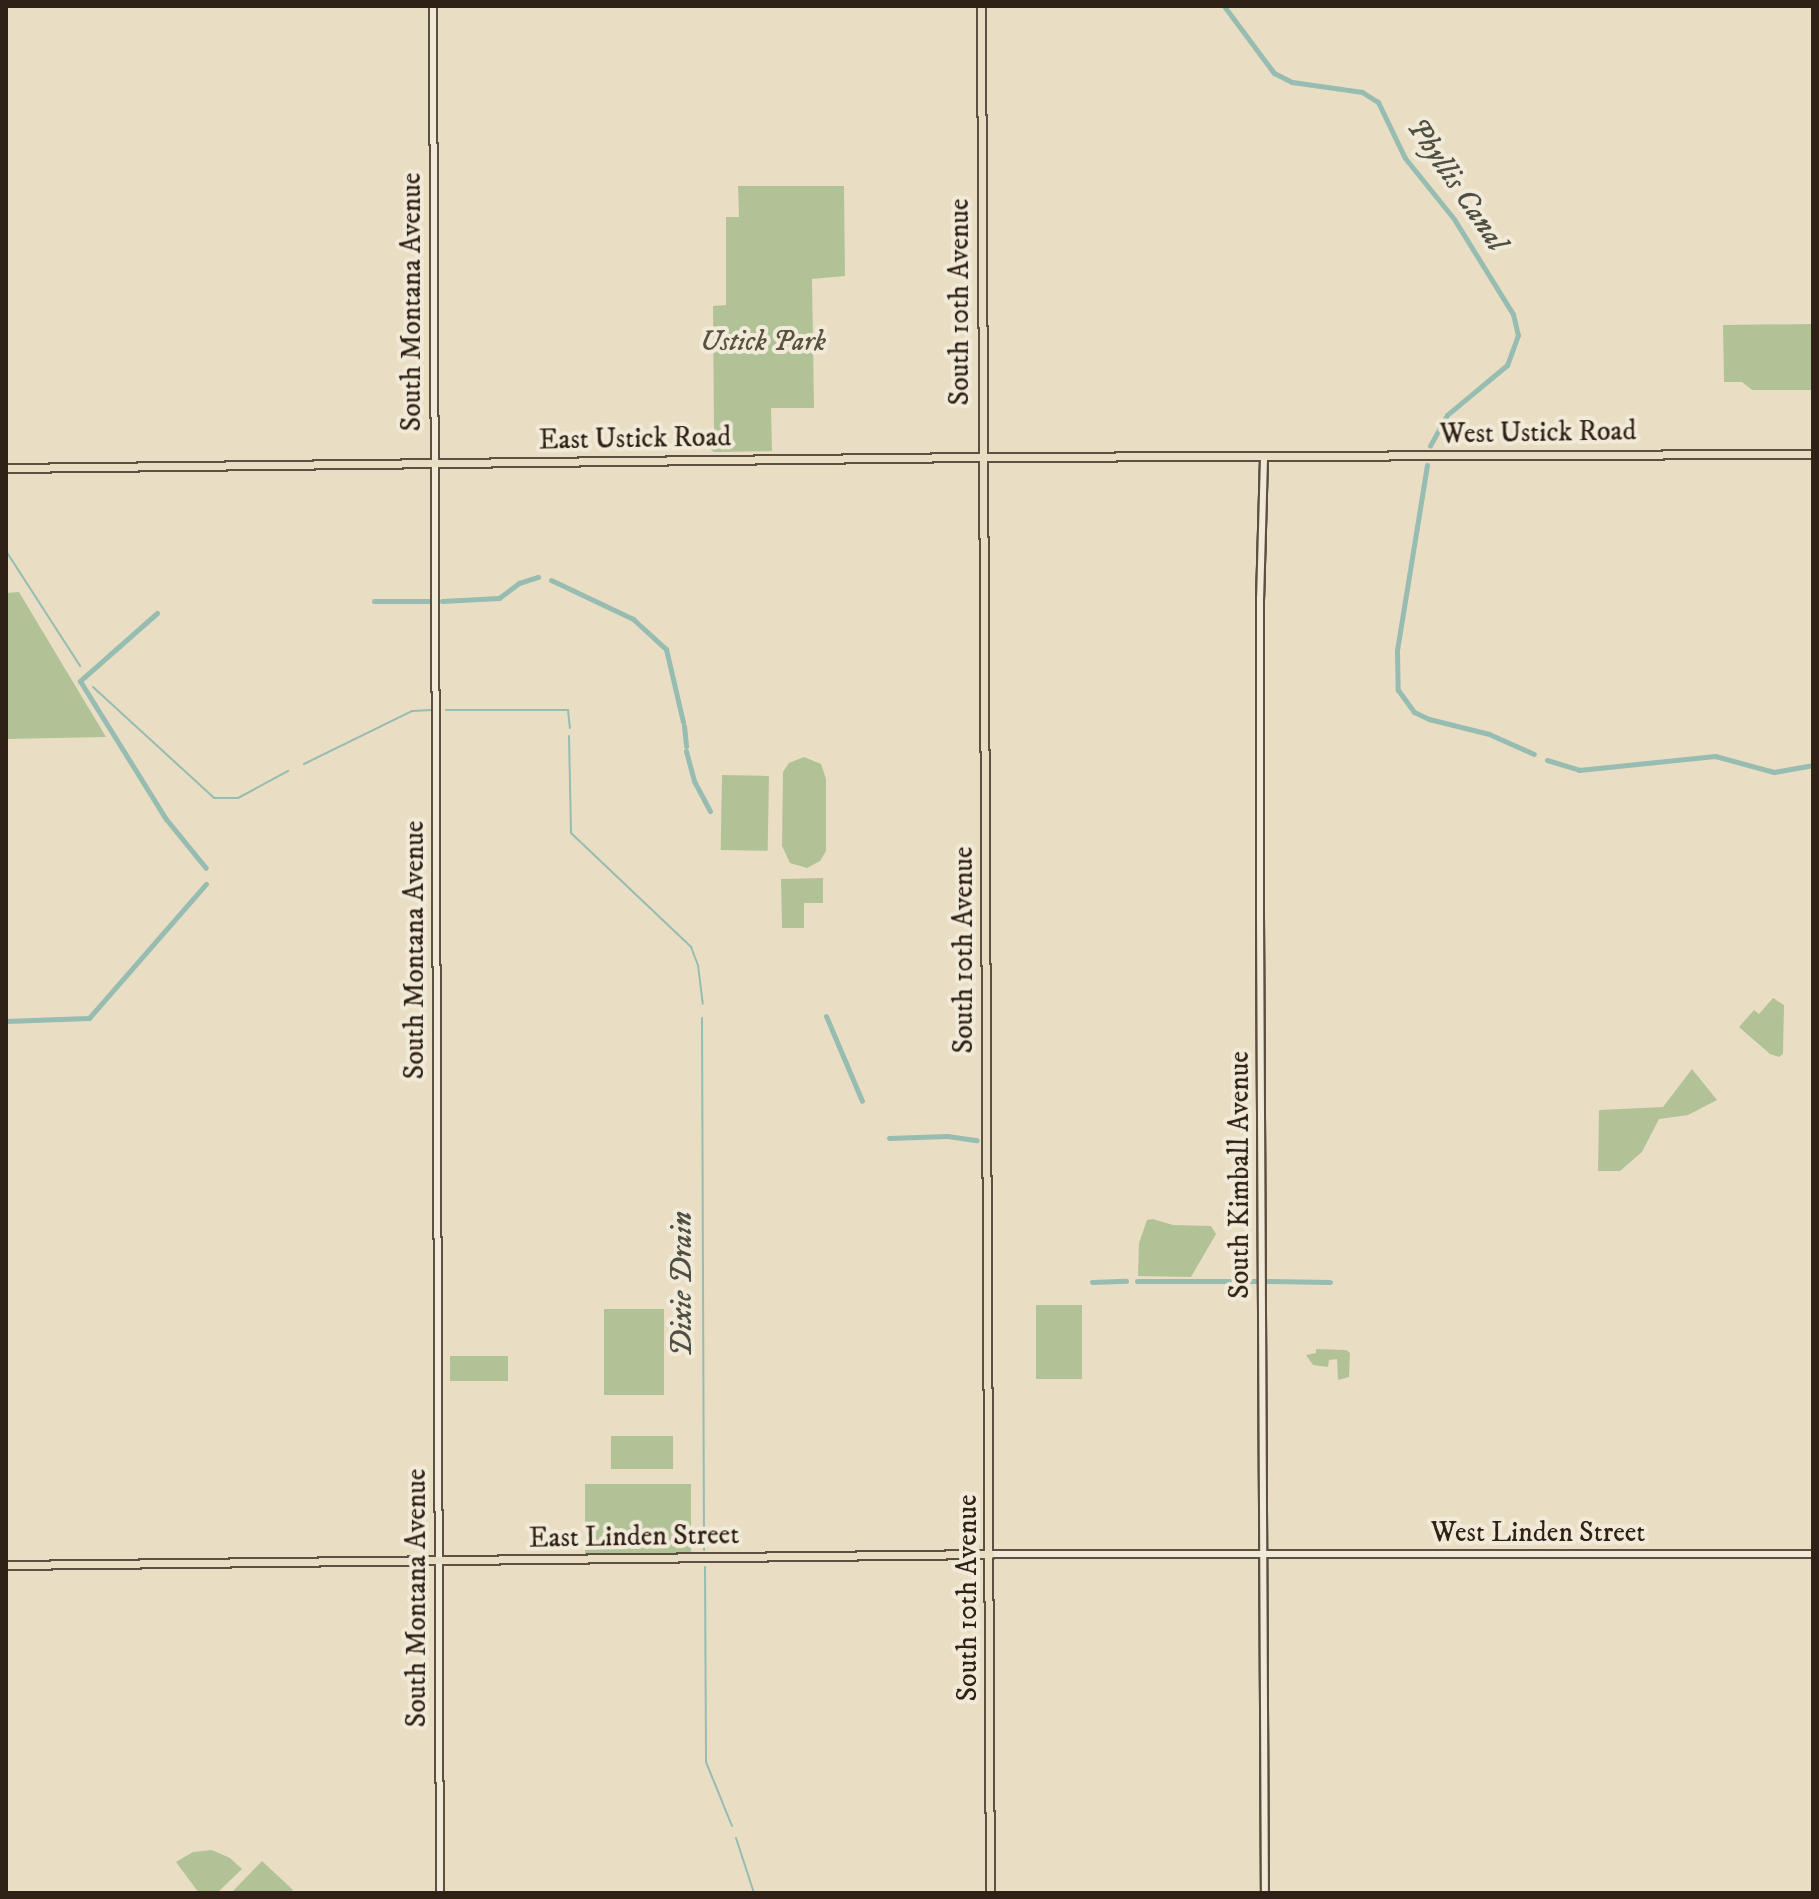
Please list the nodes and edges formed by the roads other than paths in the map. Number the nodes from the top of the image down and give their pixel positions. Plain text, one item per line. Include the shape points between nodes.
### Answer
1 (433, 6) edge
2 (981, 6) edge
3 (1813, 454) edge
4 (983, 457) junction
5 (1264, 458) junction
6 (435, 463) junction
7 (6, 468) edge
8 (990, 1554) junction
9 (1813, 1554) edge
10 (1263, 1555) junction
11 (439, 1560) junction
12 (6, 1565) edge
13 (440, 1893) edge
14 (990, 1893) edge
15 (1265, 1893) edge

1 - 6 street, South Montana Avenue
2 - 4 main road, South 10th Avenue
3 - 5 main road, West Ustick Road
4 - 5 main road, East Ustick Road
4 - 6 main road, East Ustick Road
4 - 8 main road, South 10th Avenue
5 - 10 street, South Kimball Avenue
6 - 7 main road, East Ustick Road
6 - 11 street, South Montana Avenue
8 - 10 street, East Linden Street
8 - 11 main road, East Linden Street
8 - 14 main road, South 10th Avenue
9 - 10 street, West Linden Street
10 - 15 street, South Kimball Avenue
11 - 12 main road, East Linden Street
11 - 13 street, South Montana Avenue

